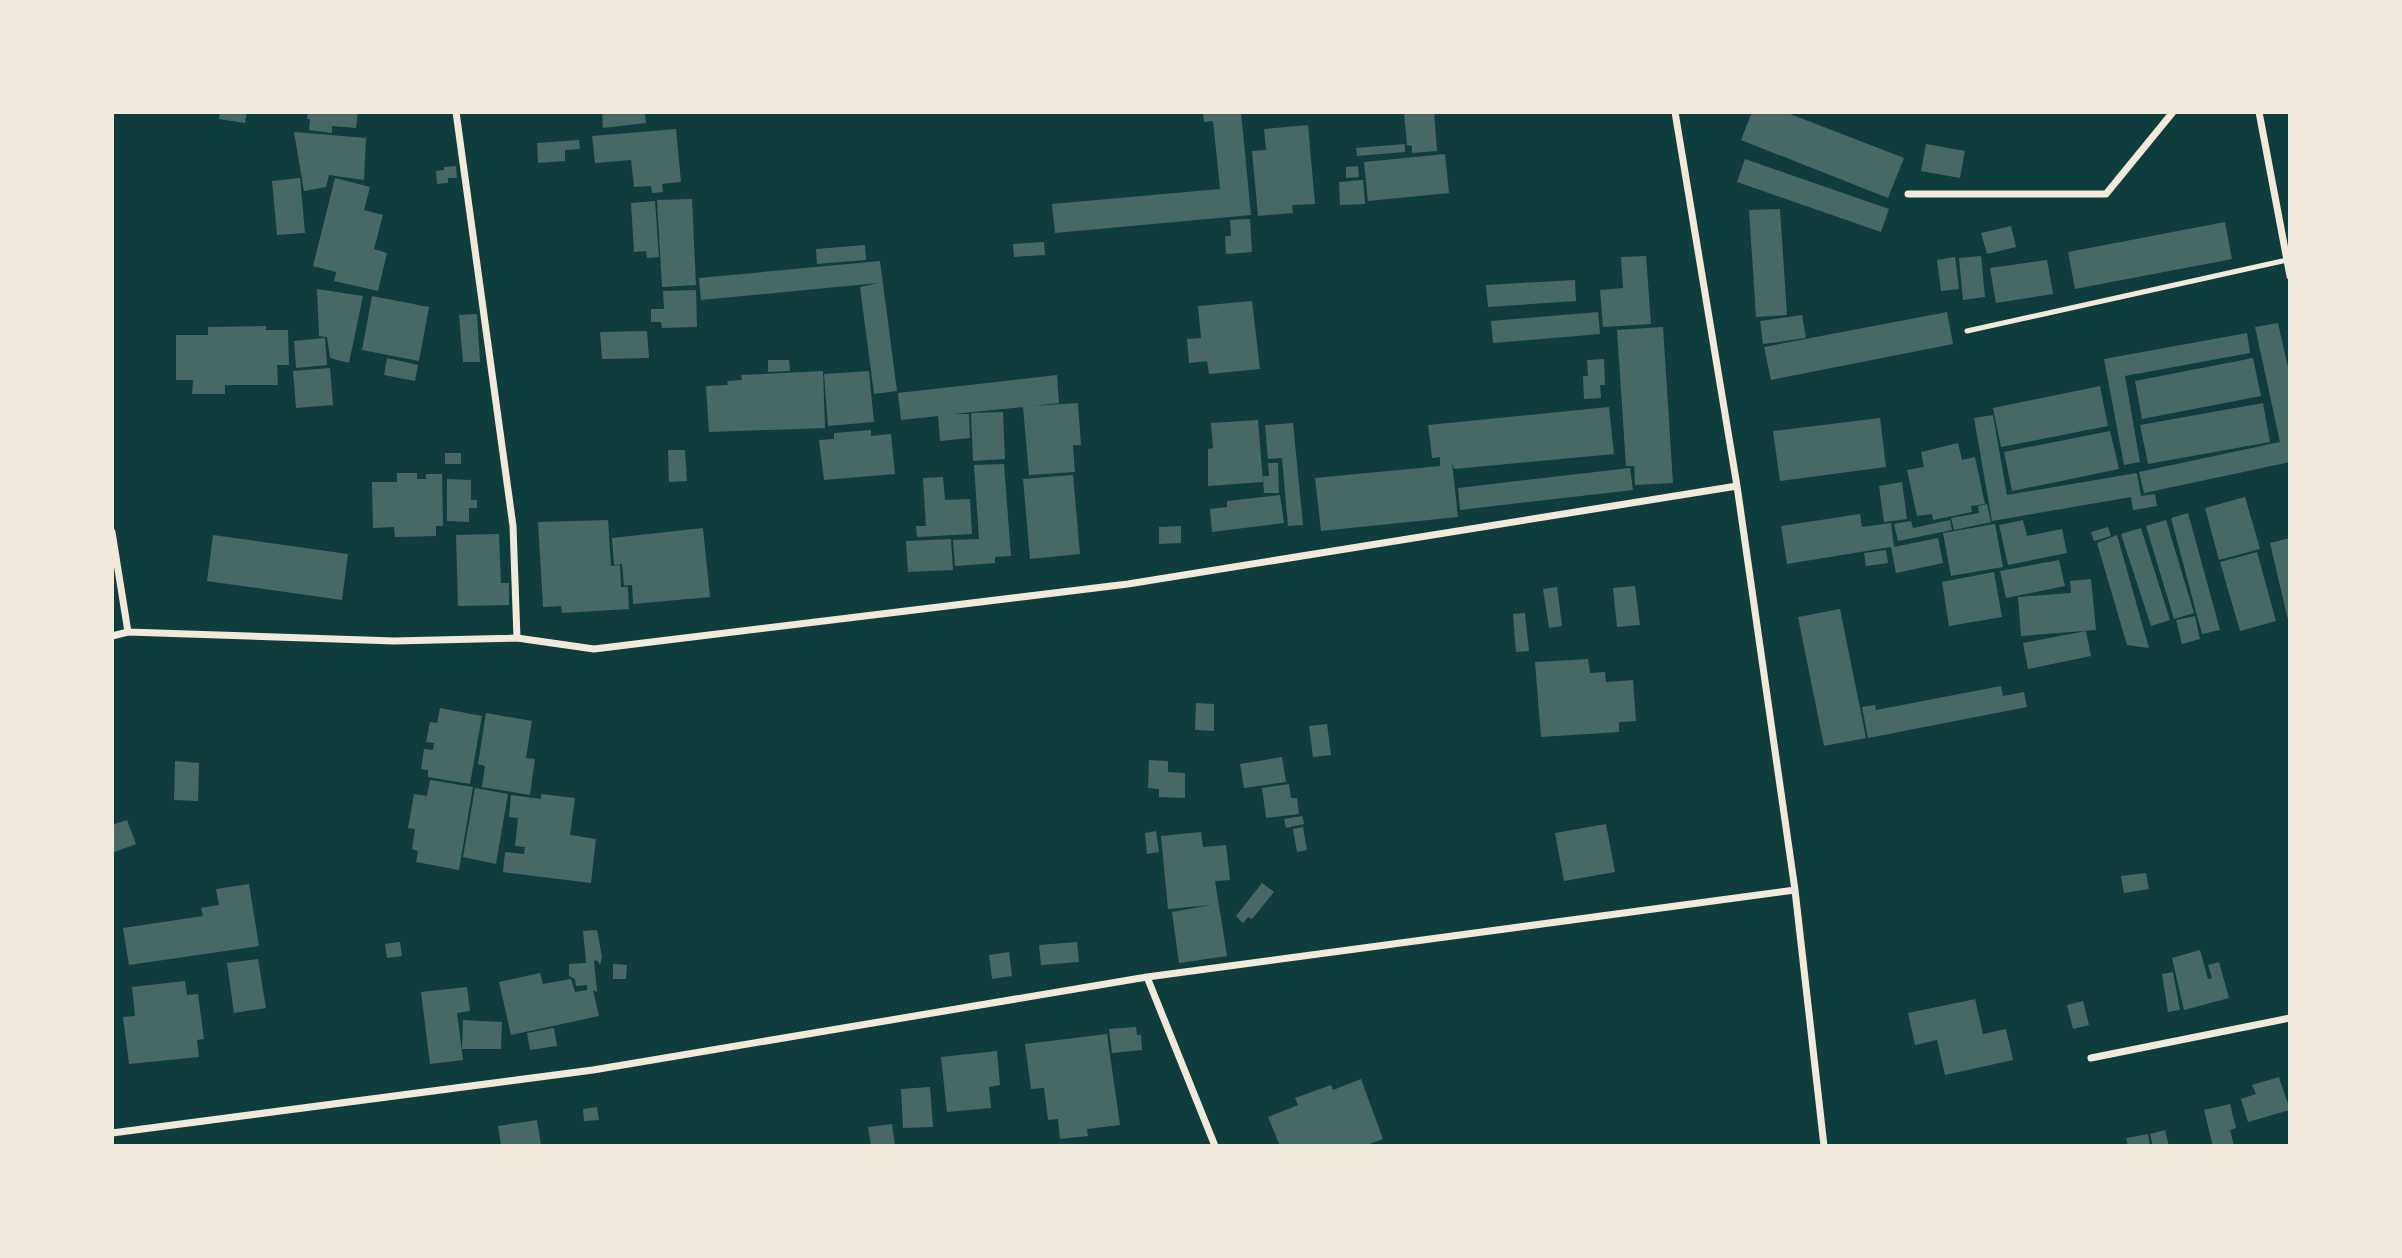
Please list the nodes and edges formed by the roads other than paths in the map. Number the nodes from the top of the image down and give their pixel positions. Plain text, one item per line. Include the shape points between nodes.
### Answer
1 (456, 112) edge
2 (1675, 112) edge
3 (2173, 112) edge
4 (2259, 112) edge
5 (1908, 194) dead end
6 (2287, 260) junction
7 (2290, 276) edge
8 (1967, 331) dead end
9 (1737, 486) junction
10 (112, 532) edge
11 (128, 632) junction
12 (112, 636) edge
13 (517, 638) junction
14 (1795, 890) junction
15 (1147, 977) junction
16 (2290, 1018) edge
17 (2091, 1058) dead end
18 (112, 1133) edge
19 (1215, 1146) edge
20 (1824, 1146) edge

1 - 13 street via 513,526
2 - 9 street
3 - 5 street via 2106,194
4 - 6 street
6 - 7 street
6 - 8 lane
9 - 13 street via 1115,585 594,649
9 - 14 street
10 - 11 street
11 - 12 street
11 - 13 street via 394,641
14 - 15 street
14 - 20 street
15 - 18 street via 593,1070
15 - 19 street
16 - 17 street

